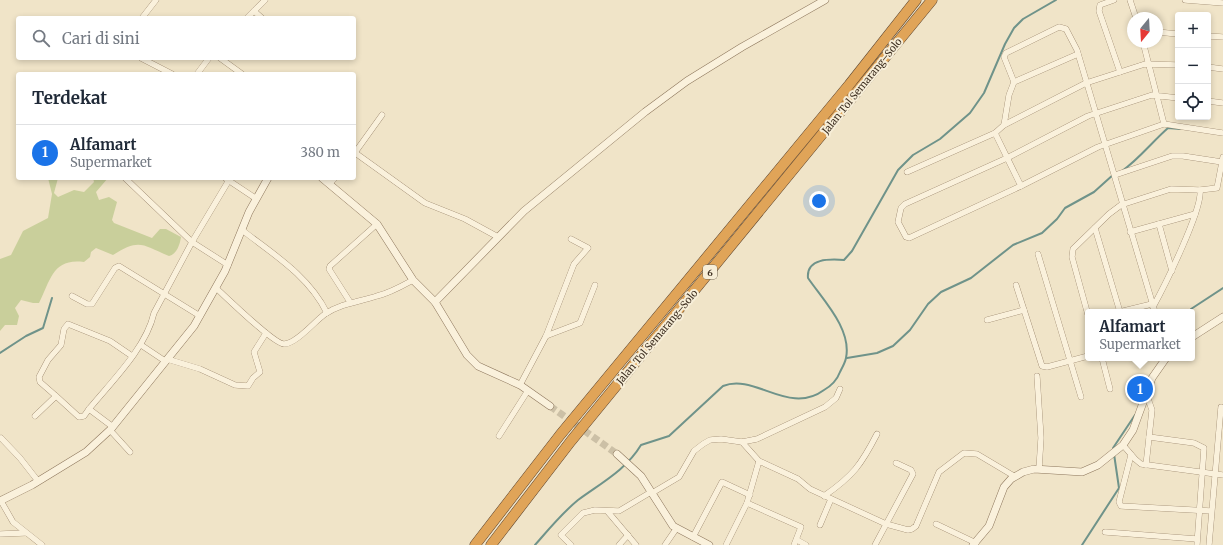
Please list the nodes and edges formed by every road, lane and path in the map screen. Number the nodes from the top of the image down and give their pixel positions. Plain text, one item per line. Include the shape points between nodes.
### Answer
1 (156, 0) edge
2 (265, 0) edge
3 (825, 0) edge
4 (916, 0) edge
5 (932, 0) edge
6 (1114, 0) edge
7 (1130, 0) edge
8 (1185, 0) edge
9 (1223, 3) edge
10 (254, 11) junction
11 (1134, 12) edge
12 (144, 16) edge
13 (249, 16) edge
14 (260, 16) edge
15 (1163, 33) edge
16 (1175, 34) edge
17 (1211, 36) edge
18 (1223, 37) edge
19 (1144, 48) edge
20 (1078, 54) junction
21 (145, 60) edge
22 (208, 60) edge
23 (223, 60) edge
24 (1148, 63) junction
25 (1175, 65) edge
26 (1211, 68) edge
27 (1223, 69) edge
28 (168, 72) edge
29 (198, 72) edge
30 (239, 72) edge
31 (1120, 72) junction
32 (1014, 82) junction
33 (1086, 83) junction
34 (1158, 95) junction
35 (1175, 98) edge
36 (1211, 101) edge
37 (1223, 103) edge
38 (1095, 113) junction
39 (382, 116) dead end
40 (1164, 124) junction
41 (1004, 125) junction
42 (995, 133) junction
43 (1223, 133) edge
44 (1105, 145) junction
45 (356, 150) edge
46 (356, 154) edge
47 (1007, 158) junction
48 (1223, 159) edge
49 (907, 172) dead end
50 (1115, 175) junction
51 (127, 180) edge
52 (226, 180) edge
53 (228, 180) edge
54 (267, 180) edge
55 (324, 180) edge
56 (332, 180) edge
57 (329, 184) junction
58 (1021, 186) junction
59 (1200, 190) junction
60 (255, 198) junction
61 (1122, 205) junction
62 (1195, 214) junction
63 (377, 224) junction
64 (1159, 224) junction
65 (1095, 228) junction
66 (242, 230) junction
67 (1130, 232) junction
68 (498, 237) junction
69 (571, 239) dead end
70 (192, 242) junction
71 (1038, 254) dead end
72 (228, 265) junction
73 (1172, 271) junction
74 (414, 280) junction
75 (595, 285) dead end
76 (1016, 285) dead end
77 (216, 288) junction
78 (164, 294) junction
79 (72, 296) dead end
80 (350, 302) junction
81 (435, 302) junction
82 (1153, 308) edge
83 (1086, 309) edge
84 (1119, 309) edge
85 (1024, 310) junction
86 (327, 313) junction
87 (200, 316) junction
88 (1223, 318) edge
89 (988, 320) dead end
90 (266, 333) junction
91 (1195, 334) edge
92 (546, 336) junction
93 (141, 345) junction
94 (132, 356) junction
95 (1085, 357) edge
96 (166, 360) junction
97 (1071, 361) junction
98 (1103, 361) edge
99 (1164, 361) edge
100 (1037, 376) dead end
101 (520, 386) junction
102 (840, 389) dead end
103 (1110, 389) dead end
104 (527, 392) junction
105 (1146, 393) junction
106 (56, 396) junction
107 (1081, 397) dead end
108 (550, 406) tunnel mouth
109 (1220, 407) dead end
110 (89, 409) junction
111 (35, 416) dead end
112 (111, 429) junction
113 (876, 434) dead end
114 (499, 436) dead end
115 (1149, 437) junction
116 (2, 438) dead end
117 (742, 442) junction
118 (1123, 445) junction
119 (130, 452) dead end
120 (617, 454) tunnel mouth
121 (1131, 455) junction
122 (759, 461) junction
123 (896, 463) dead end
124 (1146, 465) junction
125 (1039, 469) junction
126 (1203, 472) junction
127 (1214, 474) junction
128 (1223, 475) edge
129 (1014, 476) junction
130 (38, 481) junction
131 (651, 492) junction
132 (750, 495) junction
133 (824, 496) junction
134 (831, 499) junction
135 (0, 501) edge
136 (747, 503) junction
137 (1200, 510) junction
138 (1211, 511) junction
139 (608, 512) junction
140 (886, 524) junction
141 (936, 524) dead end
142 (820, 525) dead end
143 (676, 529) junction
144 (1105, 532) dead end
145 (25, 533) junction
146 (0, 534) edge
147 (628, 535) junction
148 (693, 538) junction
149 (796, 542) edge
150 (1197, 542) edge
151 (975, 544) edge
152 (42, 545) edge
153 (475, 545) edge
154 (491, 545) edge
155 (571, 545) edge
156 (619, 545) edge
157 (636, 545) edge
158 (665, 545) edge
159 (709, 545) edge
160 (726, 545) edge
161 (806, 545) edge
162 (875, 545) edge
163 (1209, 545) edge

1 - 12 street
2 - 10 street
3 - 68 street via 688,81 524,211
4 - 153 highway, Jalan Tol Semarang–Solo / 6 via 560,435
5 - 154 highway, Jalan Tol Semarang–Solo / 6 via 576,435
6 - 31 street via 1100,5 1099,11
7 - 11 street
8 - 9 street
10 - 13 street
10 - 14 street
15 - 16 street
17 - 18 street
19 - 24 street
20 - 32 street
20 - 32 street via 1068,32 1059,27 1005,54
20 - 33 street
21 - 28 street
22 - 29 street
23 - 30 street
24 - 25 street
24 - 31 street
24 - 34 street
26 - 27 street
31 - 33 street
32 - 41 street
33 - 38 street
33 - 41 street
34 - 35 street
34 - 38 street
34 - 40 street
36 - 37 street
38 - 44 street
38 - 47 street
39 - 45 street
40 - 43 street
40 - 44 street
41 - 42 street
42 - 47 street
42 - 49 street
44 - 50 street
44 - 58 street
46 - 68 street via 425,203 465,219
47 - 58 street
47 - 58 street via 902,206 898,224 909,238
48 - 50 street via 1172,156
48 - 59 street via 1217,188
50 - 61 street
51 - 70 street
52 - 70 street
53 - 60 street
54 - 60 street
55 - 57 street
56 - 57 street
57 - 63 street
59 - 61 street via 1171,189
59 - 62 street
60 - 66 street
61 - 65 street
61 - 67 street
62 - 64 street
62 - 73 street
63 - 74 street
63 - 80 street via 330,266
64 - 67 street
64 - 73 street
65 - 83 street via 1072,254
65 - 84 street
66 - 72 street
66 - 86 street via 300,277 317,296
67 - 82 street
68 - 81 street
69 - 92 street via 588,248 574,264
70 - 72 street
70 - 78 street
71 - 97 street
72 - 77 street
73 - 82 street
74 - 80 street via 390,292
74 - 81 street
75 - 92 street via 580,323
76 - 85 street
77 - 87 street
77 - 90 street
78 - 79 street via 118,266 92,304
78 - 87 street
78 - 93 street
80 - 86 street
81 - 101 street via 467,355 487,371
85 - 89 street
85 - 97 street via 1042,366
86 - 90 street via 292,341 284,344
87 - 96 street
88 - 91 street
90 - 96 street via 254,352 260,372 248,386 235,385 200,369
92 - 101 street
93 - 94 street
93 - 96 street
94 - 106 street via 110,340 68,324 64,328 62,345 48,360 39,377 40,382
94 - 110 street
95 - 97 street
96 - 112 street
97 - 107 street
98 - 103 street
99 - 105 street
100 - 125 street via 1041,438
101 - 104 street
102 - 117 street via 836,398 825,407 757,439
104 - 108 street
104 - 114 street
105 - 115 street via 1152,410
105 - 118 street via 1133,430
106 - 110 street via 78,417 84,416
106 - 111 street
109 - 127 street
110 - 112 street
112 - 119 street
112 - 130 street via 86,452
113 - 133 street via 860,466 850,477
115 - 124 street
115 - 126 street via 1202,446 1205,450
116 - 130 street
117 - 122 street
117 - 131 street via 710,440 694,451 679,477
118 - 121 street
118 - 125 street via 1109,458 1082,472
120 - 131 street via 634,468
121 - 124 street
121 - 137 street via 1120,499 1121,506
122 - 132 street
122 - 133 street via 798,479
123 - 140 street via 913,473
124 - 126 street
125 - 129 street
126 - 127 street
126 - 137 street
127 - 128 street
127 - 138 street
129 - 140 street via 977,454 964,453 938,472 914,528 908,530
129 - 151 street via 1004,487 992,520
130 - 135 street
131 - 139 street via 621,510
131 - 143 street
132 - 136 street
132 - 148 street via 722,482
133 - 134 street
134 - 140 street
134 - 142 street
135 - 145 street via 13,522
136 - 149 street via 802,526
136 - 160 street
137 - 138 street
137 - 150 street
138 - 163 street
139 - 147 street
139 - 155 street via 595,510 579,515 561,535
140 - 162 street
141 - 151 street
143 - 148 street
143 - 158 street
144 - 150 street
145 - 146 street
145 - 152 street
147 - 156 street
147 - 157 street
148 - 159 street
149 - 161 street

